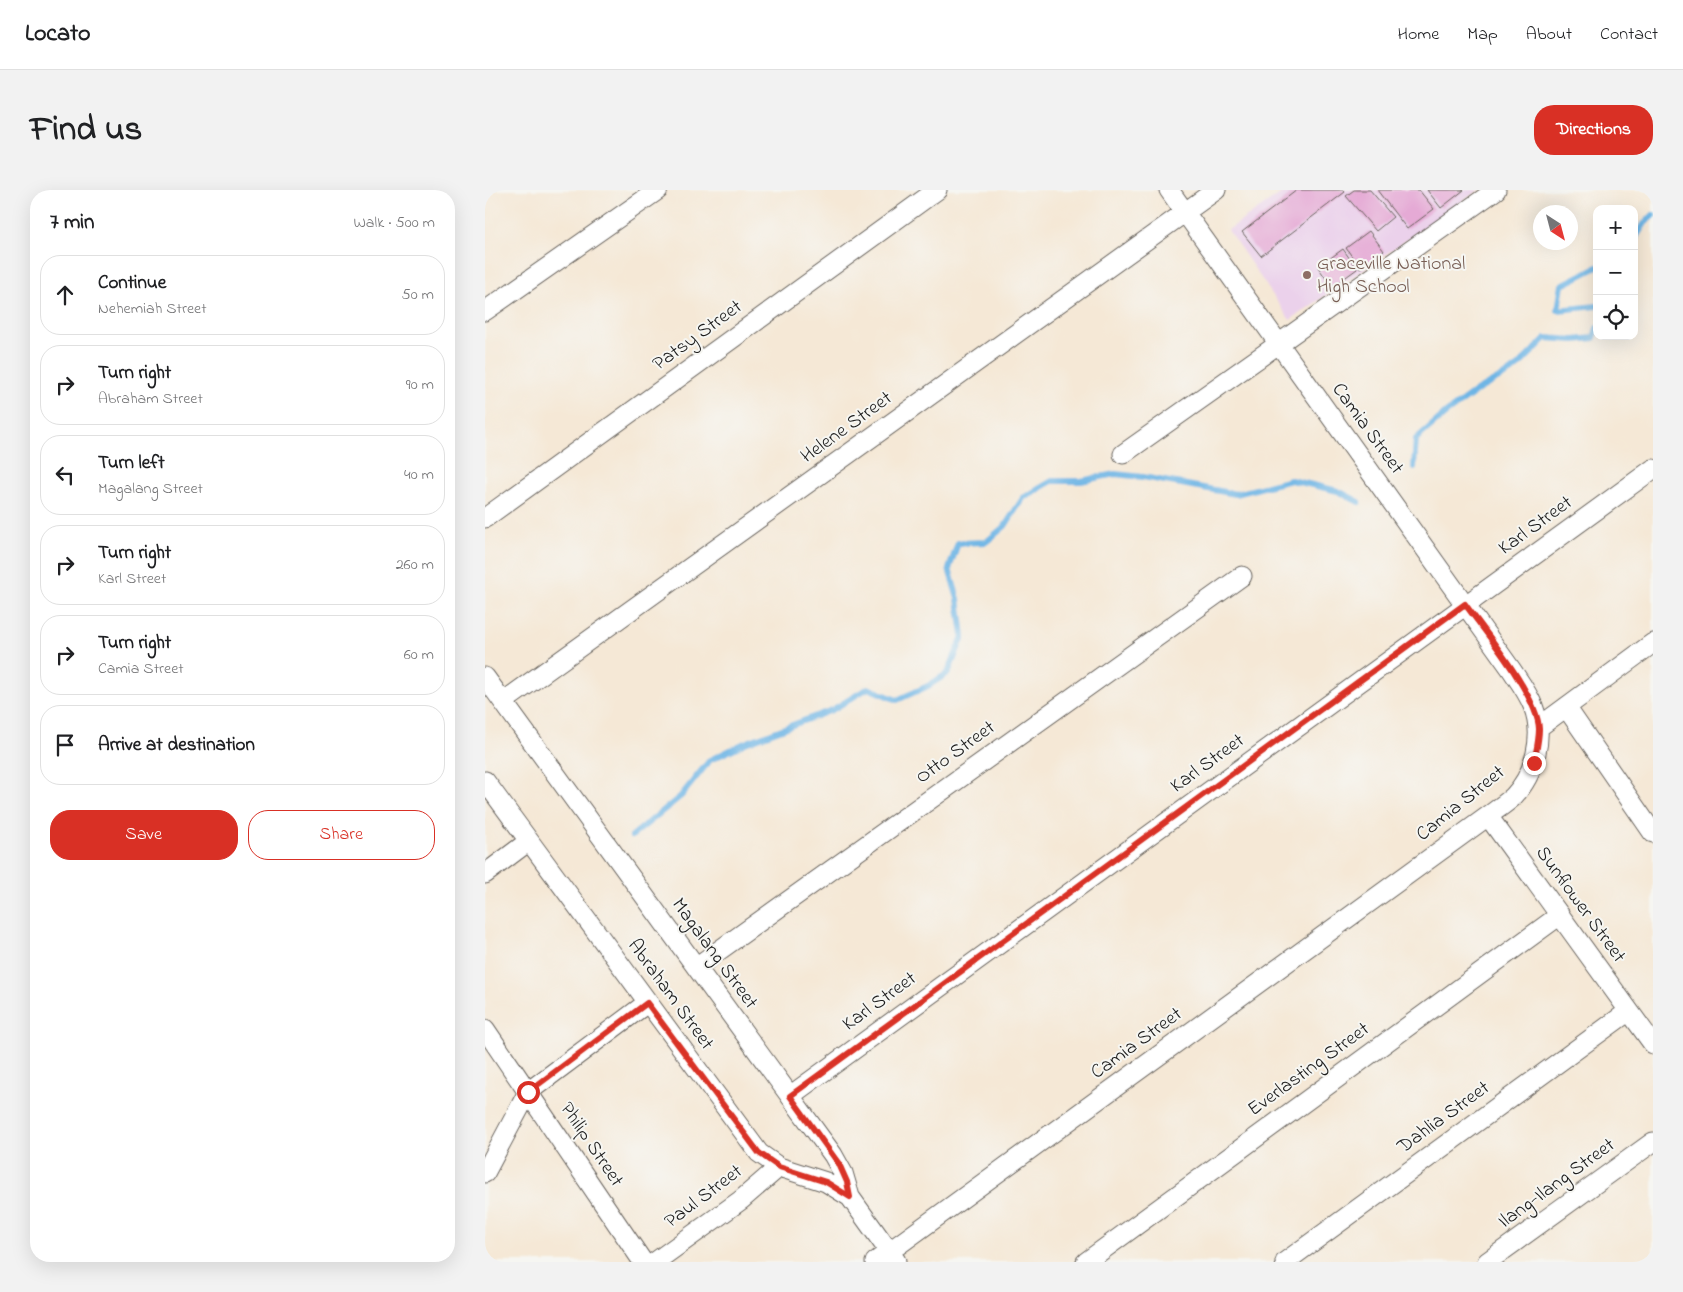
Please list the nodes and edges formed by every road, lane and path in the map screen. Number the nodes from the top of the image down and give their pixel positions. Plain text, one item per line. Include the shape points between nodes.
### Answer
1 (658, 190) edge
2 (937, 190) edge
3 (1169, 190) edge
4 (1216, 190) edge
5 (1496, 190) edge
6 (1185, 212) junction
7 (485, 311) edge
8 (1279, 344) junction
9 (1123, 454) dead end
10 (1653, 469) edge
11 (485, 518) edge
12 (1242, 576) dead end
13 (1465, 604) junction
14 (1653, 643) edge
15 (485, 677) edge
16 (503, 702) junction
17 (1566, 707) junction
18 (1539, 727) junction
19 (485, 781) edge
20 (1488, 816) junction
21 (1653, 833) edge
22 (529, 841) junction
23 (485, 874) edge
24 (1560, 915) junction
25 (697, 967) junction
26 (647, 1003) junction
27 (1629, 1011) junction
28 (485, 1029) edge
29 (1653, 1044) edge
30 (528, 1092) junction
31 (790, 1096) junction
32 (1653, 1142) edge
33 (779, 1167) junction
34 (485, 1173) edge
35 (850, 1197) junction
36 (887, 1258) edge
37 (643, 1262) edge
38 (655, 1262) edge
39 (1085, 1262) edge
40 (1285, 1262) edge
41 (1487, 1262) edge

1 - 7 street
2 - 11 street, Patsy Street
3 - 6 street, Camia Street
4 - 6 street, Helene Street
5 - 8 street
6 - 8 street, Camia Street
6 - 16 street, Helene Street
8 - 9 street
8 - 13 street, Camia Street
10 - 13 street, Karl Street
12 - 25 street, Otto Street
13 - 18 street, Camia Street via 1523,688
13 - 31 street, Karl Street
14 - 17 street
15 - 16 street, Magalang Street
16 - 25 street, Magalang Street
17 - 18 street
17 - 21 street
18 - 20 street, Camia Street via 1536,755 1527,778 1513,796
19 - 22 street, Abraham Street
20 - 24 street, Sunflower Street
20 - 36 street, Camia Street
22 - 23 street
22 - 26 street, Abraham Street
24 - 27 street, Sunflower Street
24 - 39 street, Everlasting Street
25 - 31 street, Magalang Street
26 - 30 street
26 - 33 street, Abraham Street via 751,1144
27 - 29 street, Sunflower Street
27 - 40 street, Dahlia Street
28 - 30 street, Philip Street
30 - 34 street
30 - 37 street, Philip Street
31 - 35 street, Magalang Street via 839,1164
32 - 41 street, Ilang-Ilang Street
33 - 35 street, Abraham Street via 826,1182
33 - 38 street, Paul Street via 741,1200
35 - 36 street, Magalang Street

